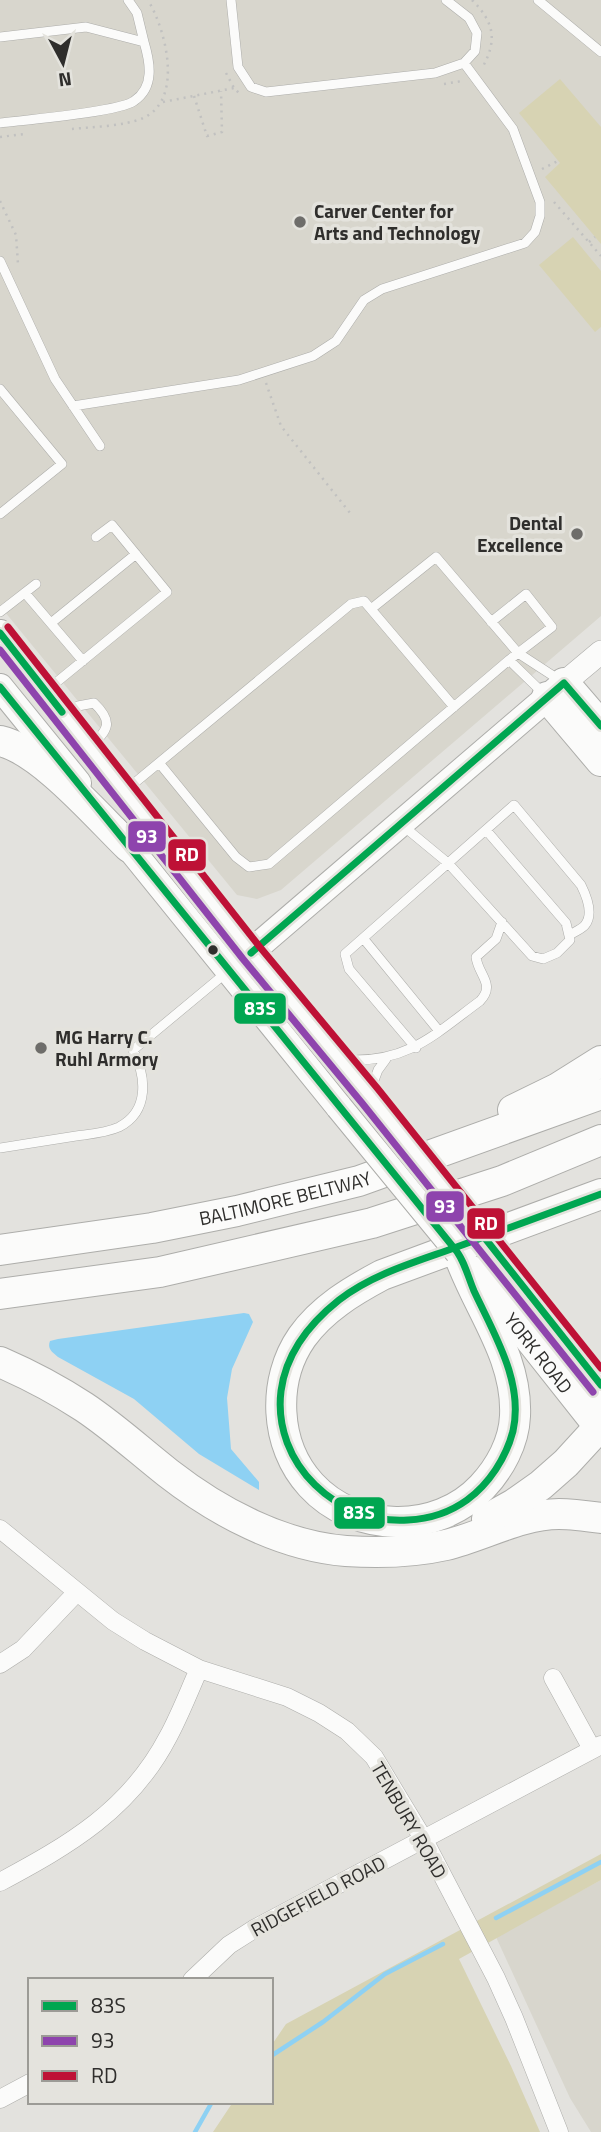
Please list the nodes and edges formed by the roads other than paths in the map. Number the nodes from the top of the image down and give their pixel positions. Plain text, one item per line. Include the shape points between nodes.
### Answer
1 (128, 0) edge
2 (231, 0) edge
3 (446, 0) edge
4 (538, 0) edge
5 (0, 37) edge
6 (144, 41) junction
7 (601, 52) edge
8 (464, 63) junction
9 (0, 123) edge
10 (0, 261) edge
11 (0, 389) edge
12 (73, 407) junction
13 (100, 446) dead end
14 (0, 514) edge
15 (96, 537) dead end
16 (136, 554) junction
17 (36, 584) dead end
18 (25, 593) junction
19 (371, 609) junction
20 (0, 612) edge
21 (491, 622) junction
22 (51, 623) junction
23 (0, 633) edge
24 (601, 652) edge
25 (518, 653) junction
26 (509, 660) junction
27 (83, 661) junction
28 (556, 690) junction
29 (46, 691) junction
30 (7, 696) edge
31 (454, 707) junction
32 (601, 726) edge
33 (0, 741) edge
34 (601, 761) edge
35 (160, 764) junction
36 (124, 791) junction
37 (401, 824) junction
38 (486, 830) junction
39 (129, 847) junction
40 (448, 863) junction
41 (502, 922) junction
42 (570, 935) junction
43 (363, 938) junction
44 (251, 953) junction
45 (229, 971) junction
46 (439, 1031) junction
47 (416, 1048) junction
48 (386, 1059) junction
49 (338, 1060) junction
50 (601, 1060) edge
51 (601, 1094) edge
52 (370, 1096) junction
53 (601, 1140) edge
54 (0, 1148) edge
55 (359, 1181) junction
56 (601, 1194) edge
57 (237, 1211) junction
58 (0, 1232) edge
59 (0, 1250) edge
60 (467, 1267) junction
61 (0, 1294) edge
62 (0, 1362) edge
63 (601, 1385) edge
64 (599, 1430) edge
65 (601, 1518) edge
66 (0, 1529) edge
67 (391, 1552) junction
68 (77, 1592) junction
69 (0, 1664) edge
70 (199, 1669) junction
71 (553, 1678) dead end
72 (597, 1747) edge
73 (424, 1840) junction
74 (0, 1882) edge
75 (194, 1978) edge
76 (28, 2084) edge
77 (0, 2099) edge
78 (559, 2132) edge

1 - 6 lane via 137,13
2 - 8 lane via 238,67 251,87 266,92 435,73
3 - 8 lane via 469,18 477,33 475,51
4 - 7 lane
5 - 6 lane via 86,27
6 - 9 lane via 149,78 133,102
8 - 12 lane via 513,129 540,202 535,232 525,243 382,289 364,300 336,341 313,356 239,380
10 - 12 lane via 55,379
11 - 14 lane via 62,464
12 - 13 lane
15 - 16 lane via 112,525
16 - 22 lane
16 - 27 lane via 167,592
17 - 18 lane
18 - 20 lane
18 - 22 lane
19 - 21 lane via 436,557
19 - 31 lane
19 - 35 lane via 365,601 351,604
21 - 25 lane
21 - 25 lane via 526,594 552,626
22 - 27 lane
23 - 29 main road, YORK ROAD
24 - 28 street
25 - 26 lane
25 - 28 lane
26 - 28 lane
26 - 31 lane
27 - 29 lane
28 - 32 highway
28 - 34 highway
28 - 37 main road
29 - 36 main road, YORK ROAD
30 - 36 main road via 46,727 96,786 110,793
30 - 39 main road, YORK ROAD
31 - 35 lane via 270,864 249,867 236,858
33 - 39 highway via 42,763
35 - 36 lane
36 - 44 main road, YORK ROAD
37 - 40 lane
37 - 44 main road
38 - 40 lane
38 - 42 lane via 566,923
38 - 42 lane via 514,805 581,885 588,918
39 - 45 main road, YORK ROAD
40 - 41 lane
40 - 43 lane
41 - 42 lane via 533,956 543,959 557,953
41 - 46 lane via 496,939 476,957 486,979 486,995
43 - 46 lane
43 - 47 lane via 345,954 349,969
44 - 45 main road
44 - 49 main road, YORK ROAD
45 - 54 lane via 134,1050 142,1068 142,1097 120,1127
45 - 60 main road, YORK ROAD, bridge
46 - 47 lane
47 - 48 lane
48 - 49 lane
48 - 52 lane
49 - 52 main road, YORK ROAD
50 - 55 highway via 558,1088
51 - 55 highway, BALTIMORE BELTWAY
52 - 63 main road, YORK ROAD, bridge
53 - 61 highway via 502,1181 372,1223 160,1272
55 - 57 highway, BALTIMORE BELTWAY
56 - 60 highway via 382,1275 326,1311 303,1336 283,1382 287,1445 310,1484 352,1513 389,1522 438,1516 475,1494 501,1462 515,1417 514,1392 507,1363
57 - 58 highway
57 - 59 highway, BALTIMORE BELTWAY
60 - 64 main road, YORK ROAD
62 - 67 highway via 85,1408 168,1474 240,1519 314,1546
63 - 64 highway
64 - 67 highway via 566,1464 514,1504 443,1538
65 - 67 highway via 546,1515 444,1545
66 - 68 street, TENBURY ROAD
68 - 69 street via 23,1649
68 - 70 street, TENBURY ROAD via 145,1641
70 - 73 street, TENBURY ROAD via 287,1698 347,1731 374,1757
70 - 74 street via 168,1738 122,1800 61,1850
71 - 72 street
72 - 73 street, RIDGEFIELD ROAD
73 - 75 street, RIDGEFIELD ROAD via 229,1945
73 - 78 street, TENBURY ROAD via 505,1998
76 - 77 street

